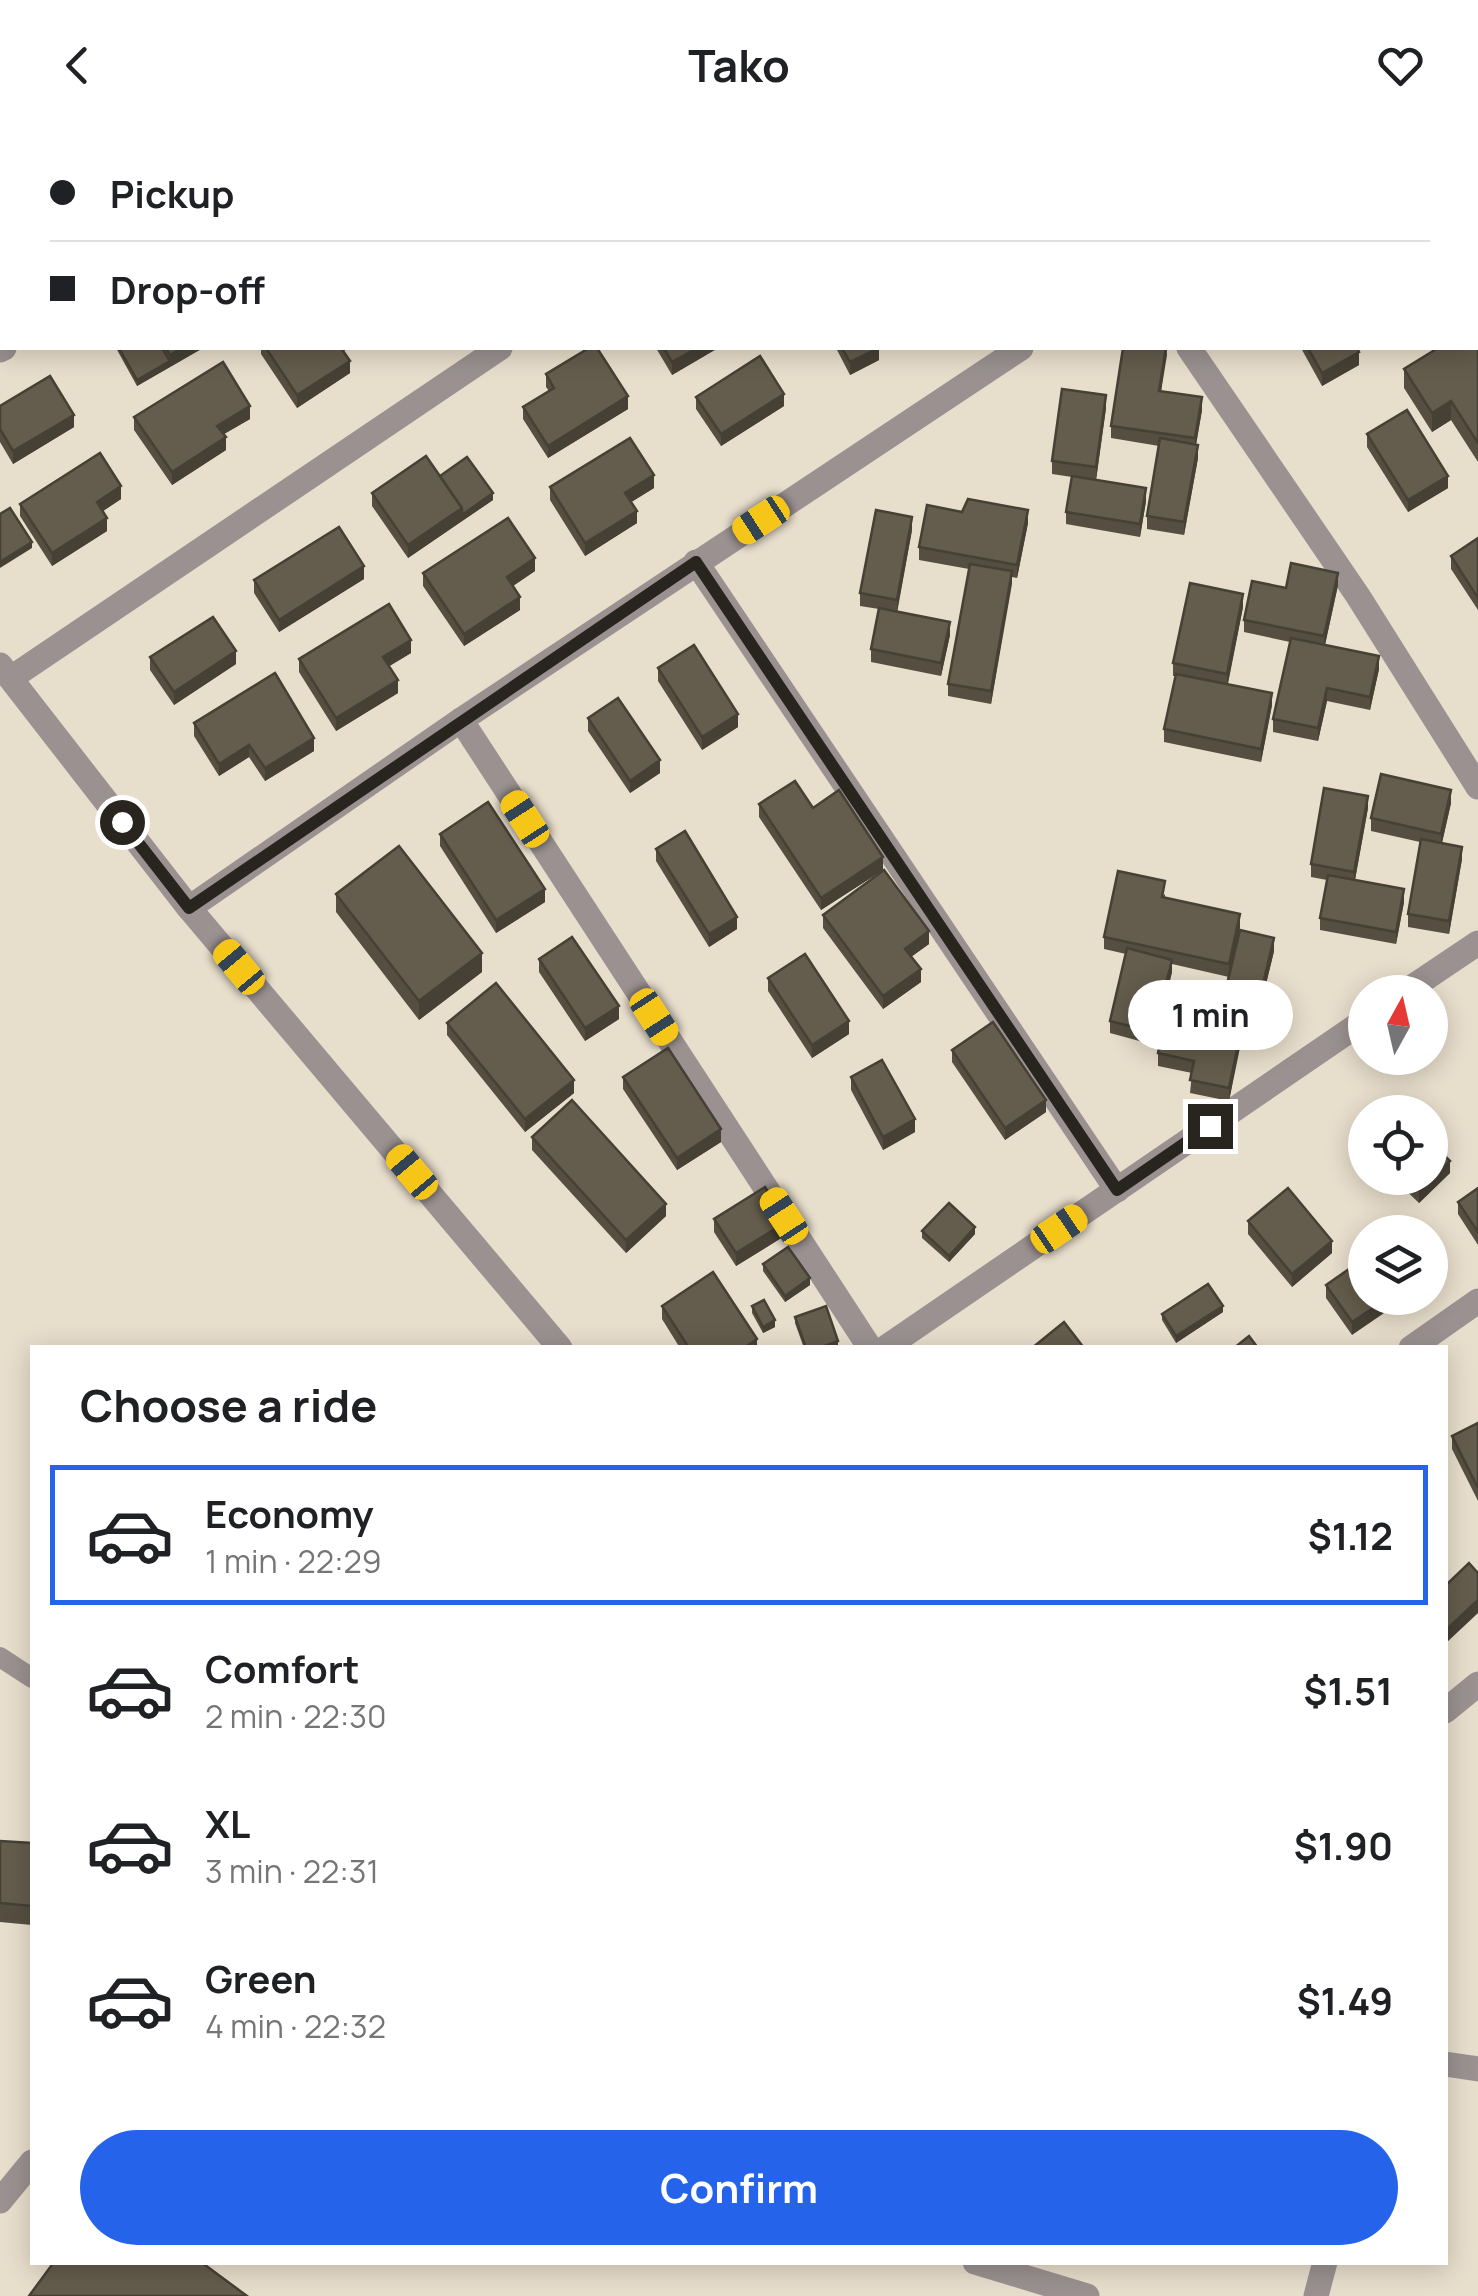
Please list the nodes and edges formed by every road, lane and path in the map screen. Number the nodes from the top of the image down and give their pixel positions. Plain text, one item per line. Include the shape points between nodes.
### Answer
1 (497, 350) edge
2 (1018, 350) edge
3 (1190, 350) edge
4 (696, 562) junction
5 (5, 671) edge
6 (460, 720) junction
7 (1478, 787) edge
8 (189, 908) junction
9 (1478, 943) edge
10 (1430, 975) edge
11 (1348, 1032) edge
12 (1117, 1190) junction
13 (1478, 1301) edge
14 (557, 1345) edge
15 (868, 1345) edge
16 (889, 1345) edge
17 (1414, 1345) edge
18 (0, 1657) edge
19 (30, 1677) edge
20 (1478, 1684) edge
21 (1448, 1709) edge
22 (1448, 2065) edge
23 (1478, 2070) edge
24 (30, 2164) edge
25 (0, 2201) edge
26 (985, 2265) edge
27 (1324, 2265) edge
28 (1088, 2296) edge
29 (1316, 2296) edge

1 - 5 street
2 - 4 street
3 - 7 street
4 - 6 street
4 - 12 street
5 - 8 street
6 - 8 street
6 - 15 street
8 - 14 street
9 - 10 street
11 - 12 street
12 - 16 street
13 - 17 street
18 - 19 lane
20 - 21 street
22 - 23 street
24 - 25 street
26 - 28 street
27 - 29 street

